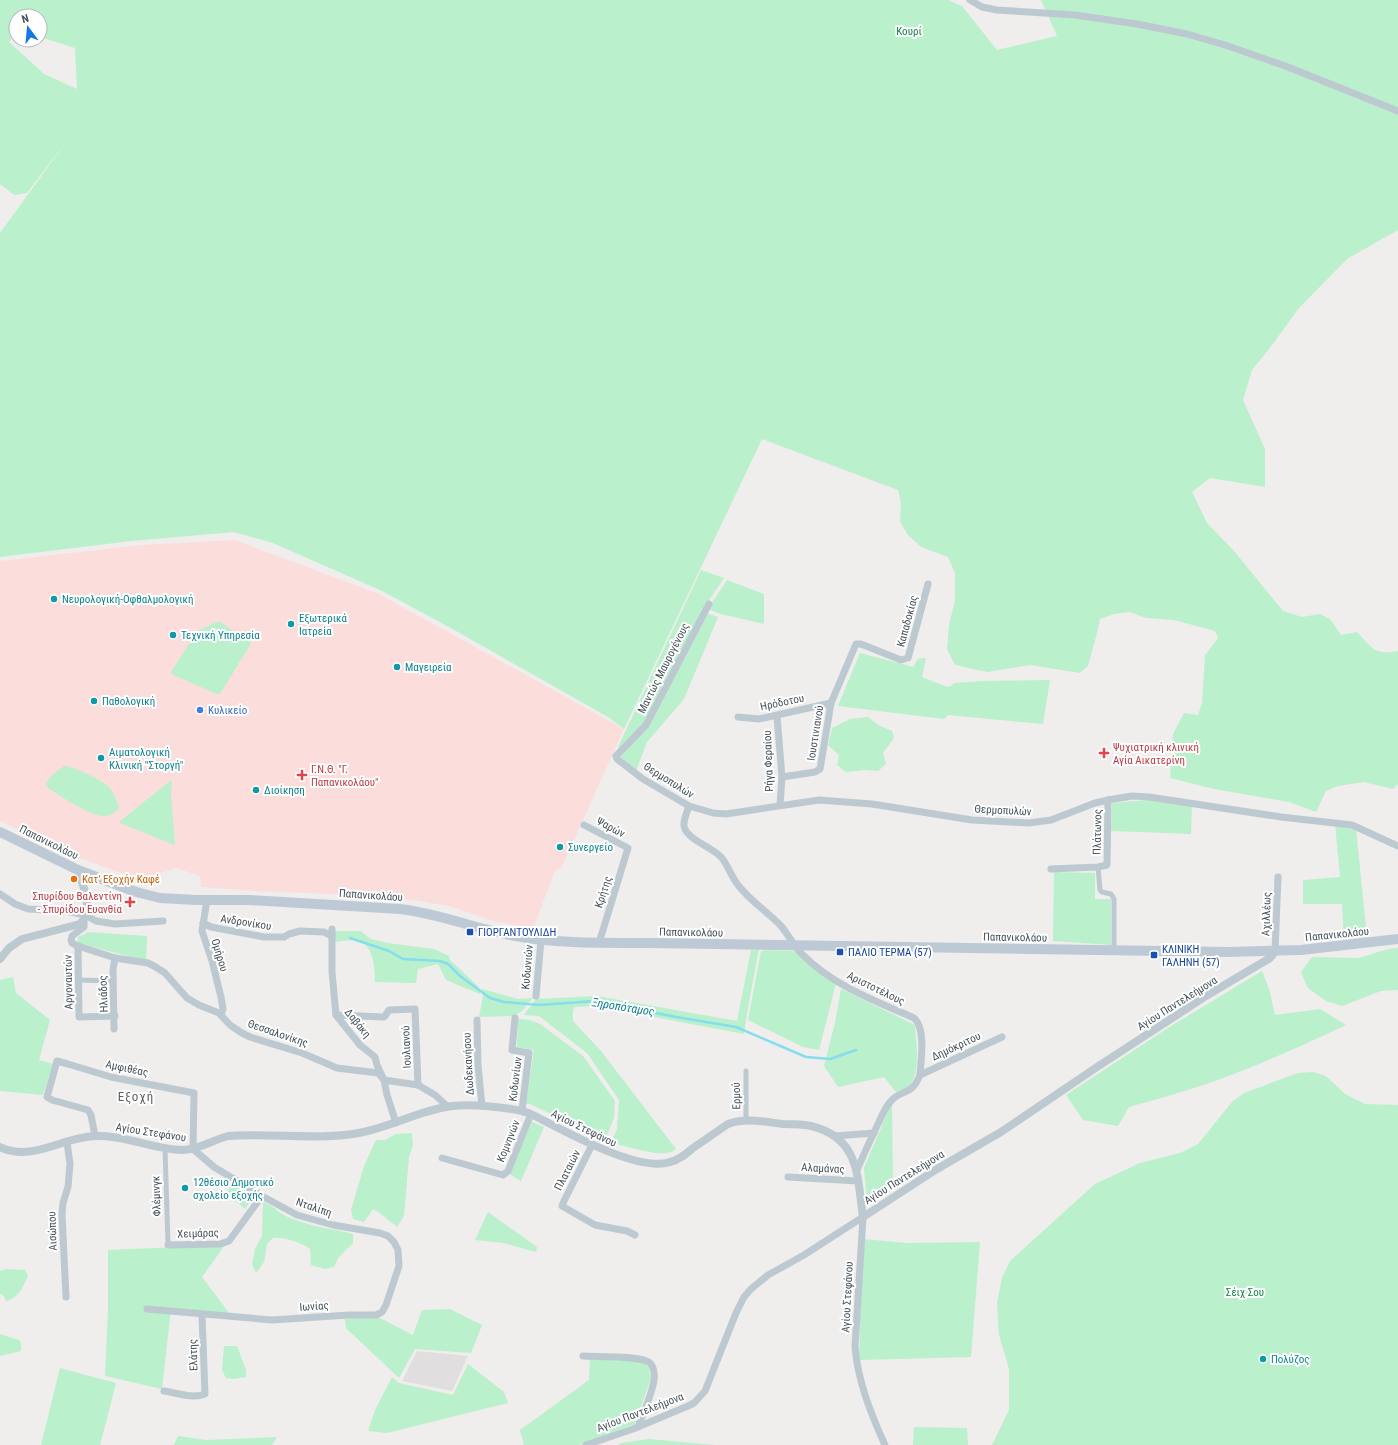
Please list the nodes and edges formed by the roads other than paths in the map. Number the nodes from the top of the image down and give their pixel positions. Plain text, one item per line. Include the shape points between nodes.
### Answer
1 (970, 0) edge
2 (1398, 111) edge
3 (928, 584) dead end
4 (709, 604) dead end
5 (857, 643) joint
6 (831, 702) junction
7 (738, 716) dead end
8 (778, 716) junction
9 (616, 756) joint
10 (782, 776) junction
11 (1108, 800) junction
12 (780, 805) junction
13 (689, 806) junction
14 (584, 825) dead end
15 (0, 832) edge
16 (1398, 846) edge
17 (628, 848) joint
18 (1098, 867) junction
19 (1051, 869) dead end
20 (78, 870) junction
21 (1278, 877) dead end
22 (0, 894) edge
23 (207, 900) junction
24 (85, 918) junction
25 (163, 921) dead end
26 (203, 923) junction
27 (332, 933) joint
28 (541, 940) junction
29 (1398, 940) edge
30 (599, 943) junction
31 (78, 946) junction
32 (794, 946) junction
33 (1114, 951) junction
34 (1275, 952) junction
35 (115, 958) junction
36 (0, 959) edge
37 (78, 980) junction
38 (113, 981) junction
39 (536, 996) dead end
40 (221, 1015) junction
41 (336, 1015) junction
42 (115, 1016) junction
43 (515, 1018) dead end
44 (477, 1020) dead end
45 (114, 1030) dead end
46 (1002, 1037) dead end
47 (746, 1071) dead end
48 (920, 1075) junction
49 (384, 1080) junction
50 (418, 1085) junction
51 (447, 1106) junction
52 (482, 1106) junction
53 (522, 1110) junction
54 (531, 1114) junction
55 (746, 1120) junction
56 (396, 1123) junction
57 (874, 1132) junction
58 (95, 1136) junction
59 (835, 1136) junction
60 (67, 1142) junction
61 (592, 1144) junction
62 (0, 1147) edge
63 (165, 1148) junction
64 (193, 1149) junction
65 (442, 1158) dead end
66 (857, 1170) junction
67 (788, 1177) dead end
68 (858, 1181) junction
69 (262, 1196) junction
70 (862, 1217) junction
71 (635, 1235) dead end
72 (394, 1242) joint
73 (168, 1245) joint
74 (66, 1297) dead end
75 (147, 1309) dead end
76 (202, 1315) junction
77 (583, 1356) dead end
78 (164, 1391) dead end
79 (638, 1427) junction
80 (586, 1445) edge
81 (885, 1445) edge

1 - 2 street via 982,7 997,10 1075,15 1187,34 1288,67
3 - 5 street, Καπαδοκίας via 906,660
4 - 9 street, Μαντώς Μαυρογένους via 646,725
5 - 6 street, Ιουστινιανού
6 - 8 street, Ηρόδοτου
6 - 10 street, Ιουστινιανού via 820,769 816,772
7 - 8 street, Ηρόδοτου via 759,719
8 - 10 street, Ρήγα Φεραίου
9 - 13 street, Θερμοπυλών via 643,779
10 - 12 street, Ρήγα Φεραίου
11 - 12 street, Θερμοπυλών via 1051,820 1029,823 972,820 872,804 819,800
11 - 16 street, Θερμοπυλών via 1132,796 1150,797 1352,825
11 - 18 street, Πλάτωνος via 1107,865
12 - 13 street, Θερμοπυλών via 726,814
13 - 32 street, Αριστοτέλους via 684,822 686,832 720,856 737,884 782,927
14 - 17 street, Ψαρών
15 - 20 main road, Παπανικολάου
17 - 30 street, Κρήτης
18 - 19 street
18 - 33 street, Πλάτωνος via 1100,890 1111,894 1114,899
20 - 23 main road, Παπανικολάου via 136,892 168,899
20 - 24 street via 87,903
21 - 34 street, Αχιλλέως
22 - 24 street via 28,909 66,911
23 - 26 street, Ομήρου
23 - 28 main road, Παπανικολάου via 250,900 412,910 489,931
24 - 25 street via 115,924
24 - 31 street via 84,927 72,936 72,943
24 - 36 street via 80,924 22,940
26 - 27 street, Ανδρονίκου via 264,938 284,937 300,931
26 - 40 street, Ομήρου via 203,936 221,997
27 - 41 street, Δαβάκη via 332,982
28 - 30 main road, Παπανικολάου
28 - 39 street, Κυδωνιών
29 - 34 main road, Παπανικολάου
30 - 32 main road, Παπανικολάου
31 - 35 street, Θεσσαλονίκης
31 - 37 street, Αργοναυτών
32 - 33 main road, Παπανικολάου
32 - 48 street, Αριστοτέλους via 852,990 917,1021 922,1032
33 - 34 main road, Παπανικολάου
34 - 70 street, Αγίου Παντελεήμονα via 1270,958 1206,996 1001,1132
35 - 38 street, Ηλιάδος
35 - 40 street, Θεσσαλονίκης via 154,966 165,973 187,998
37 - 38 street
37 - 42 street, Αργοναυτών via 79,1017
38 - 42 street, Ηλιάδος
40 - 49 street, Θεσσαλονίκης via 242,1034 302,1053 337,1068 378,1073
41 - 49 street, Δαβάκη via 360,1045 375,1057
41 - 50 street, Ιουλιανού via 383,1017 389,1010 415,1009
42 - 45 street, Ηλιάδος
43 - 53 street, Κυδωνίων via 512,1050 529,1053
44 - 52 street, Δωδεκανήσου
46 - 48 street, Δημόκριτου
47 - 55 street, Ερμού
48 - 57 street via 914,1086 891,1101
49 - 50 street, Θεσσαλονίκης
49 - 56 street, Δαβάκη
50 - 51 street, Θεσσαλονίκης
51 - 52 street, Αγίου Στεφάνου
51 - 56 street, Αγίου Στεφάνου
52 - 53 street, Αγίου Στεφάνου
53 - 54 street, Αγίου Στεφάνου
54 - 61 street, Αγίου Στεφάνου
54 - 65 street, Κομνηνών via 508,1171 503,1175
55 - 59 street, Αγίου Στεφάνου via 810,1126
55 - 61 street, Αγίου Στεφάνου via 728,1124 669,1163 650,1163 615,1155
56 - 64 street, Αγίου Στεφάνου via 355,1134 328,1137 228,1136
57 - 59 street
57 - 66 street
58 - 60 street, Αγίου Στεφάνου
58 - 63 street, Αγίου Στεφάνου
58 - 64 street, Αμφιθέας via 88,1110 47,1097 57,1062 111,1077 194,1094
59 - 66 street, Αγίου Στεφάνου via 842,1141 853,1158
60 - 62 street, Αγίου Στεφάνου via 33,1151
60 - 74 street, Αισώπου via 70,1164 62,1214
61 - 71 street, Πλαταιών via 562,1206 595,1225 621,1229
63 - 64 street, Αγίου Στεφάνου
63 - 73 street, Φλέμινγκ
64 - 69 street, Νταλίπη via 214,1167
66 - 68 street, Αγίου Στεφάνου
67 - 68 street, Αλαμάνας
68 - 70 street, Αγίου Στεφάνου
69 - 72 street, Νταλίπη via 297,1215 380,1233
69 - 73 street, Χειμάρας via 229,1241
70 - 79 street, Αγίου Παντελεήμονα via 756,1285 744,1297 736,1312 705,1391 694,1403
70 - 81 street, Αγίου Στεφάνου via 856,1362 874,1421
72 - 76 street, Ιωνίας via 398,1250 399,1266 388,1302 382,1312 372,1315 272,1320
75 - 76 street, Ιωνίας
76 - 78 street, Ελάτης via 205,1394 186,1395
77 - 79 street via 629,1357 650,1363 654,1381
79 - 80 street, Αγίου Παντελεήμονα

